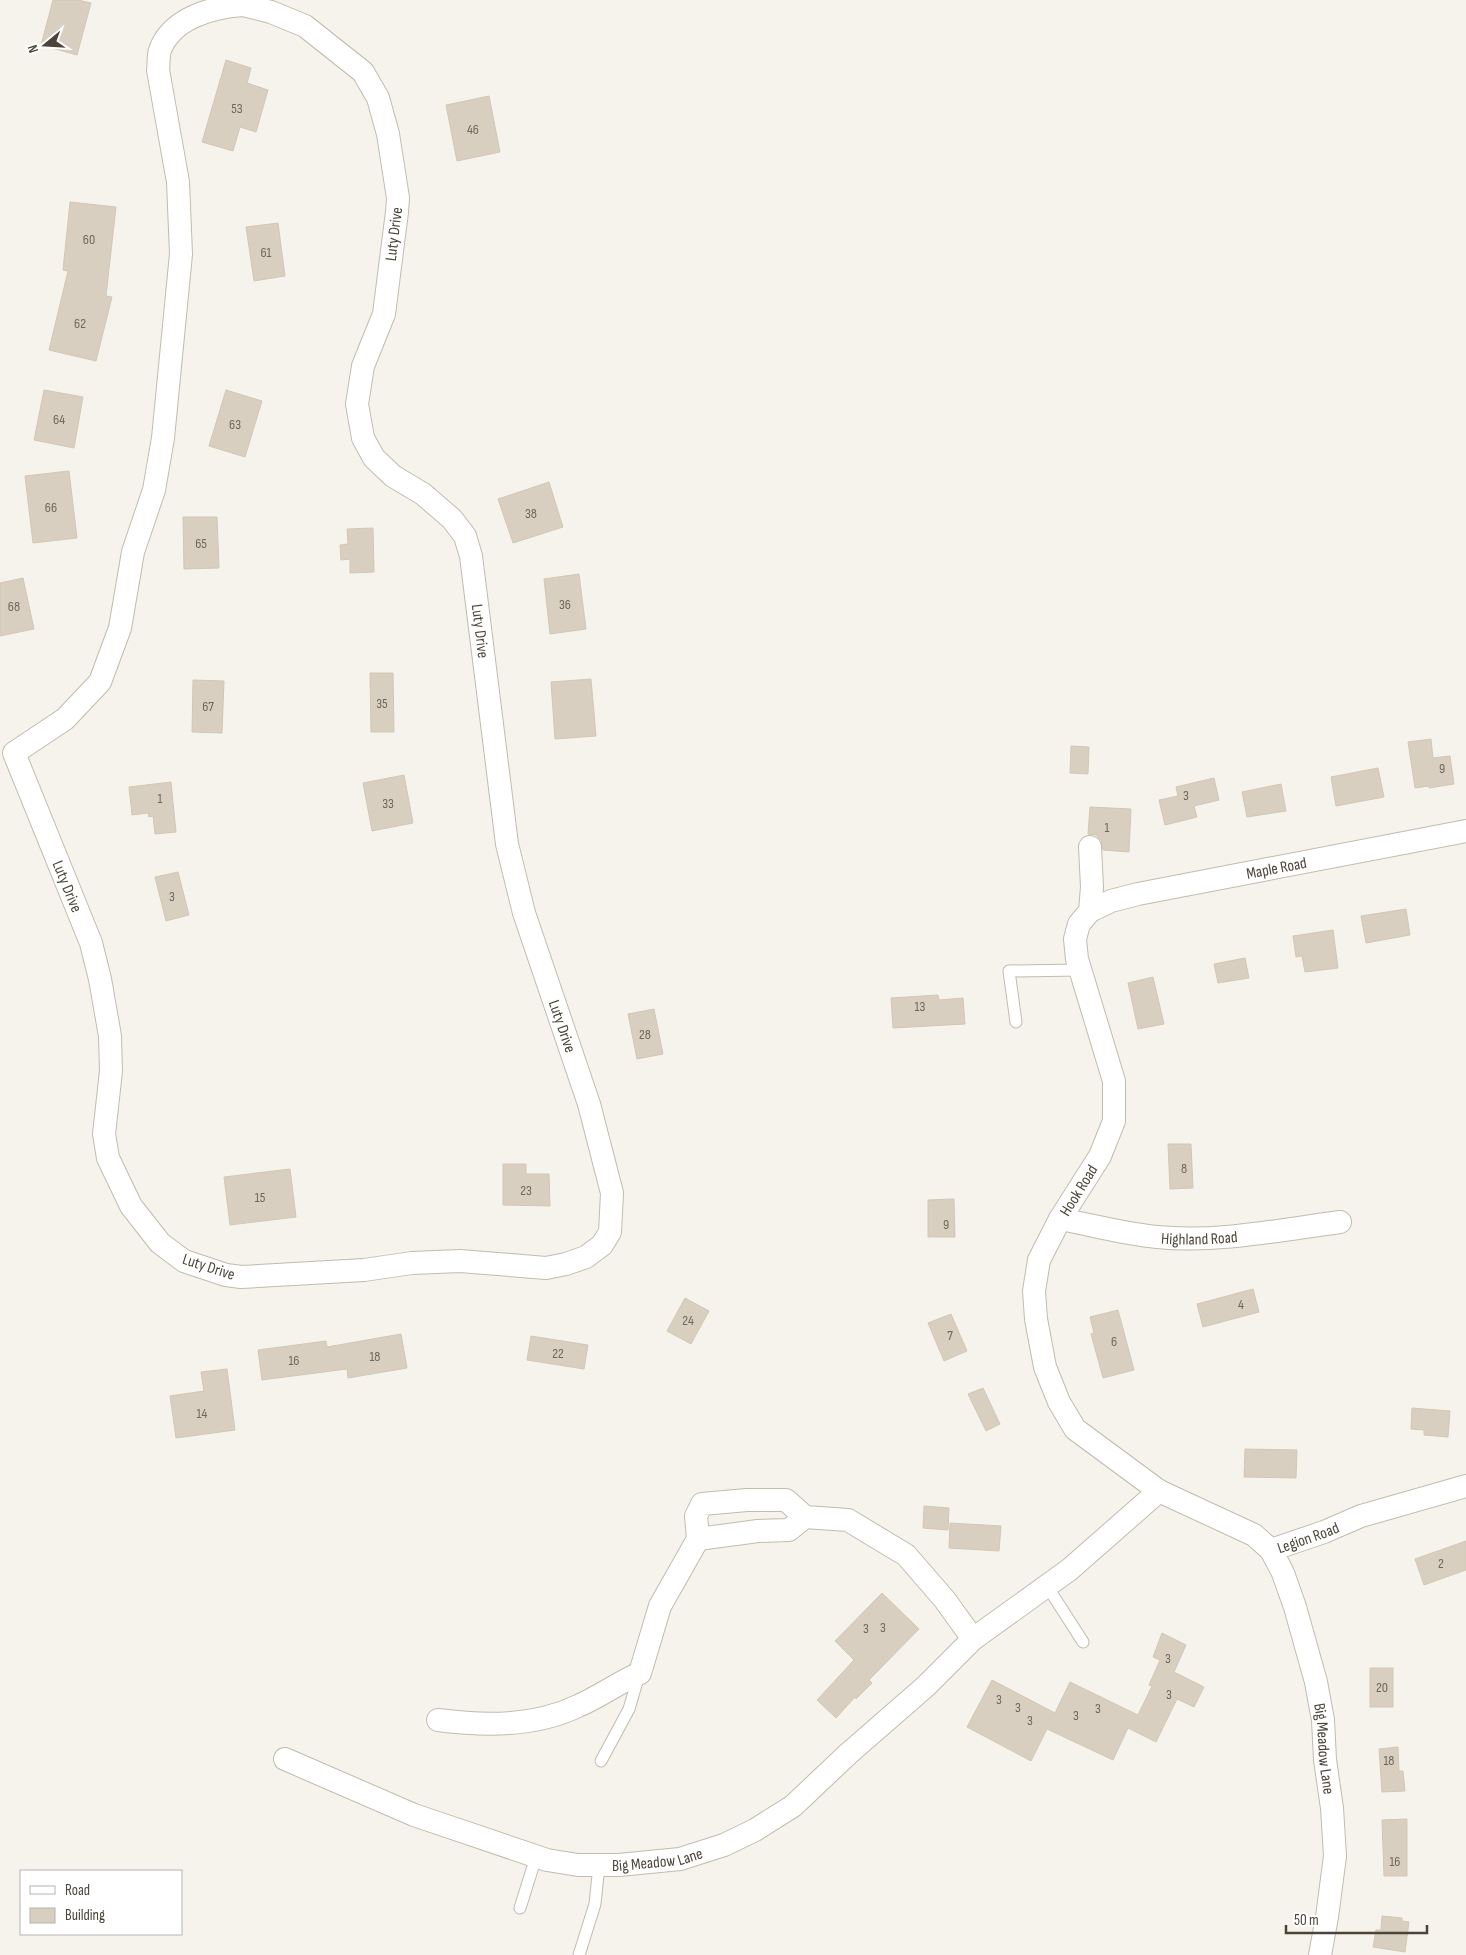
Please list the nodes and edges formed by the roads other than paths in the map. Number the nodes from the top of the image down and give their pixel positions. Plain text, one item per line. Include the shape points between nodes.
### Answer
1 (7, 758) edge
2 (1466, 831) edge
3 (1090, 847) dead end
4 (1090, 911) junction
5 (1080, 970) junction
6 (1016, 1022) dead end
7 (1060, 1219) junction
8 (1340, 1222) dead end
9 (1466, 1486) edge
10 (1159, 1491) junction
11 (805, 1517) junction
12 (698, 1539) junction
13 (1271, 1550) junction
14 (1047, 1586) junction
15 (973, 1639) junction
16 (1083, 1642) dead end
17 (640, 1673) junction
18 (438, 1720) dead end
19 (285, 1759) dead end
20 (601, 1761) dead end
21 (536, 1857) junction
22 (599, 1865) junction
23 (520, 1908) dead end
24 (579, 1955) edge
25 (1320, 1955) edge

1 - 1 street, Luty Drive via 91,943 110,1036 111,1062 104,1134 108,1158 131,1206 160,1244 184,1261 240,1277 460,1261 546,1268 586,1257 602,1245 610,1232 612,1193 589,1104 524,913 507,844 471,556 465,536 444,512 423,494 393,476 374,458 363,438 358,394 363,366 384,314 398,198 388,134 378,98 363,72 305,26 271,12 242,5 200,13 168,36 160,52 158,70 178,182 181,254 163,438 154,490 133,552 120,628 100,682 65,719
2 - 4 street, Maple Road via 1138,894
3 - 4 street, Hook Road
4 - 5 street, Hook Road via 1079,924 1075,939
5 - 6 lane via 1009,971
5 - 7 street, Hook Road via 1114,1081 1114,1121 1100,1156
7 - 8 street, Highland Road via 1157,1237 1191,1238
7 - 10 street, Hook Road via 1039,1260 1034,1291 1045,1367 1059,1402 1075,1428
9 - 13 street, Legion Road via 1361,1516
10 - 13 street, Legion Road via 1254,1536
10 - 14 street, Big Meadow Lane
11 - 12 street via 789,1530
11 - 12 street via 786,1500 702,1504 696,1516
11 - 15 street via 848,1520 906,1555
12 - 17 street via 660,1606
13 - 25 street, Big Meadow Lane via 1296,1606 1323,1720 1335,1856
14 - 15 street, Big Meadow Lane
14 - 16 lane
15 - 22 street, Big Meadow Lane via 793,1806 755,1830 724,1845 680,1858
17 - 18 street via 578,1706 548,1717 487,1725
17 - 20 lane via 629,1709
19 - 21 street, Big Meadow Lane via 414,1814
21 - 22 street, Big Meadow Lane via 578,1865
21 - 23 lane
22 - 24 lane via 595,1904

